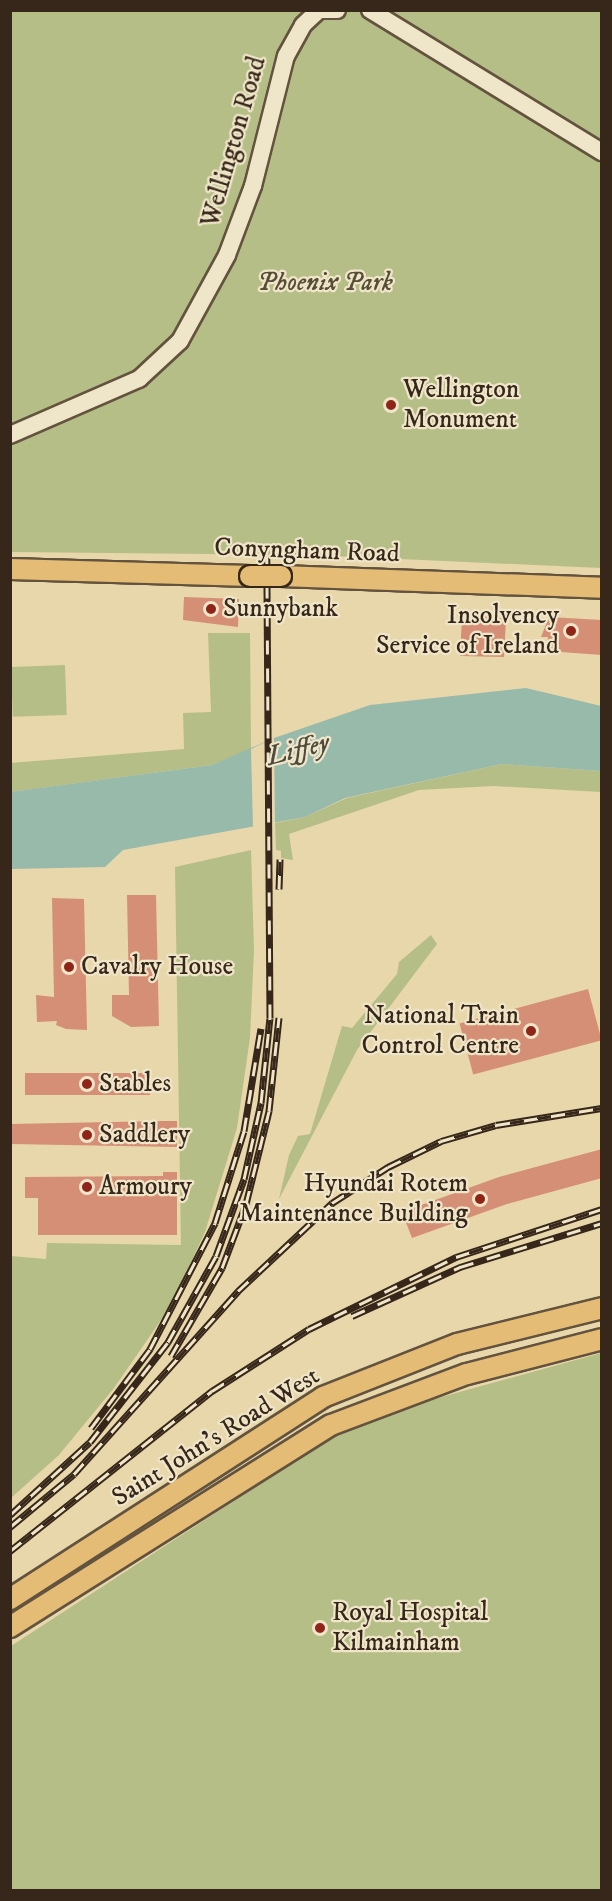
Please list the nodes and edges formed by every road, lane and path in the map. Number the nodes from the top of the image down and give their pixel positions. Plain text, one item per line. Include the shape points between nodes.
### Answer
1 (337, 10) edge
2 (370, 10) edge
3 (318, 11) edge
4 (602, 152) edge
5 (10, 435) edge
6 (10, 569) edge
7 (602, 588) edge
8 (602, 1308) edge
9 (602, 1339) edge
10 (10, 1599) edge
11 (10, 1627) edge

1 - 3 street
2 - 4 street
3 - 5 street, Wellington Road via 303,25 286,56 253,186 227,255 180,341 139,379
6 - 7 main road, Conyngham Road, bridge
8 - 10 main road, Saint John's Road West via 457,1344 323,1397
9 - 11 main road, Saint John's Road West via 446,1381 331,1425

